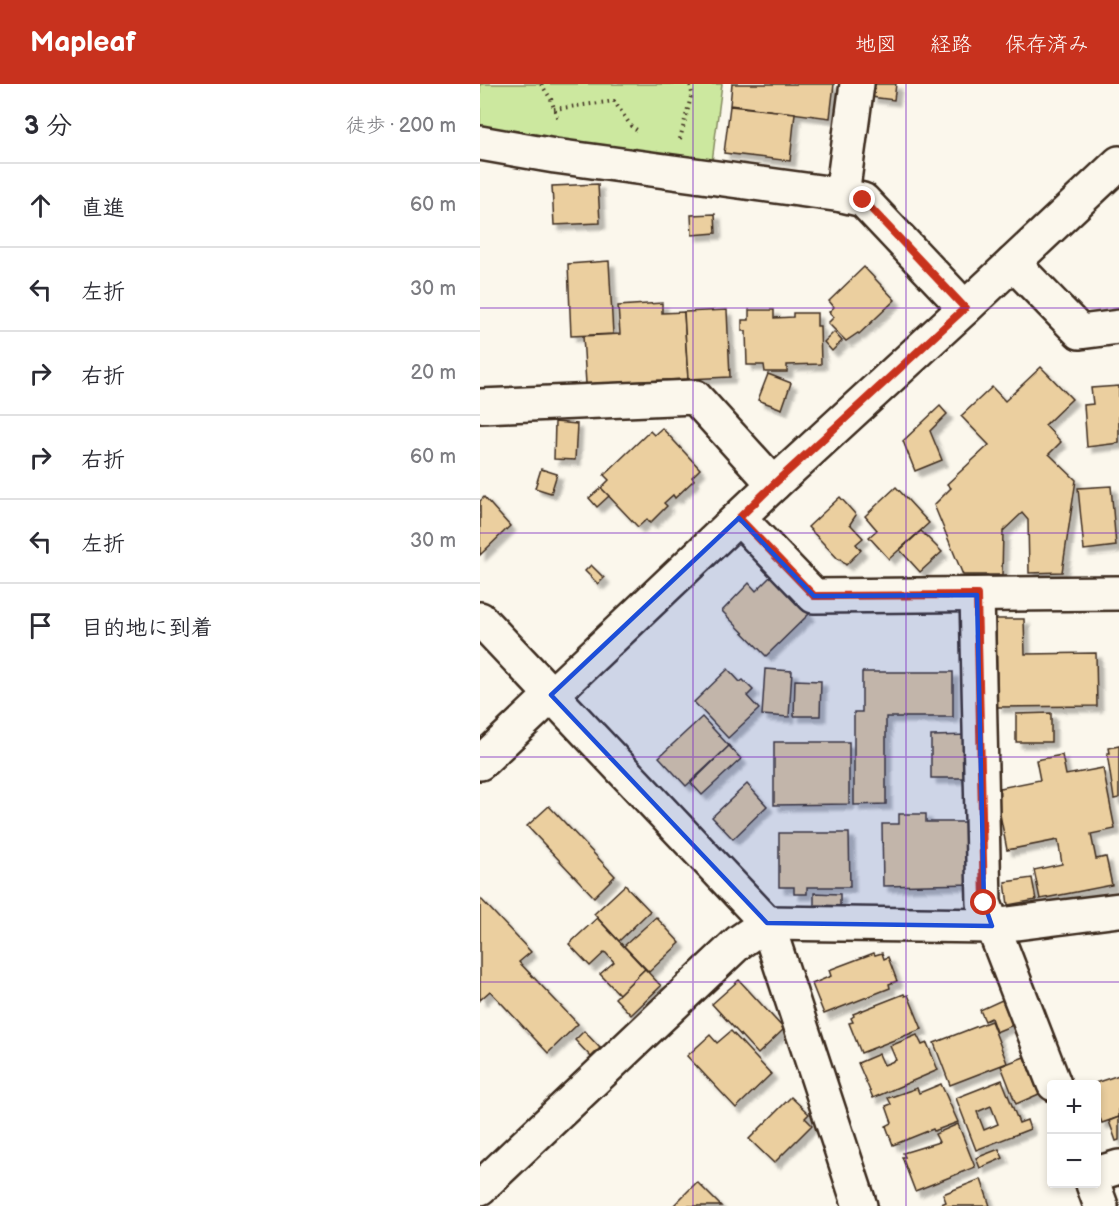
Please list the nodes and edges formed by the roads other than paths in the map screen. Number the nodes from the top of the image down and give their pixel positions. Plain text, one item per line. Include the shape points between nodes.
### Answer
1 (857, 84) edge
2 (480, 143) edge
3 (1119, 163) edge
4 (842, 195) junction
5 (1013, 263) junction
6 (965, 308) junction
7 (1119, 327) edge
8 (480, 406) edge
9 (774, 484) junction
10 (739, 518) junction
11 (1119, 593) edge
12 (977, 595) junction
13 (480, 619) edge
14 (551, 695) junction
15 (480, 763) edge
16 (1119, 910) edge
17 (767, 923) junction
18 (992, 926) junction
19 (1052, 1080) edge
20 (1119, 1167) edge
21 (1101, 1172) edge
22 (480, 1188) edge
23 (1094, 1188) edge
24 (860, 1206) edge
25 (1101, 1206) edge

1 - 4 street
2 - 4 street
3 - 5 street
4 - 6 street via 863,200
5 - 6 street
5 - 7 street via 1080,332
6 - 9 street
8 - 9 street via 695,396
9 - 10 street
10 - 12 street via 814,596
10 - 14 street
11 - 12 street
12 - 18 street via 984,903
13 - 14 street
14 - 15 street
14 - 17 street
16 - 18 street
17 - 18 street
17 - 22 street via 739,942
17 - 24 street
18 - 19 street
20 - 21 street
23 - 25 street

